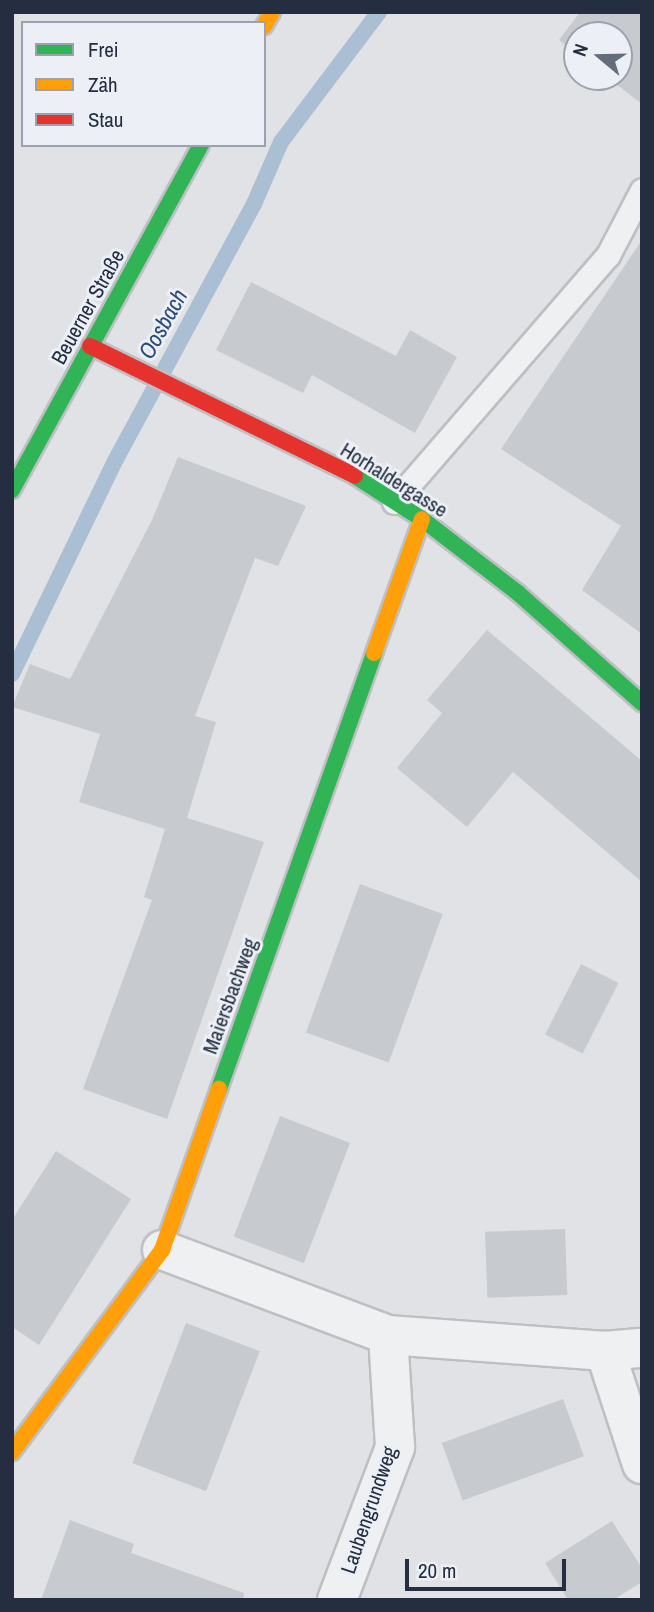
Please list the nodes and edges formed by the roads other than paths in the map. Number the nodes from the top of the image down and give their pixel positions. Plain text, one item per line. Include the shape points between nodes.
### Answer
1 (200, 147) edge
2 (642, 190) edge
3 (90, 346) junction
4 (12, 490) edge
5 (394, 502) junction
6 (422, 519) junction
7 (642, 703) edge
8 (162, 1250) junction
9 (388, 1335) junction
10 (623, 1350) edge
11 (12, 1452) edge
12 (642, 1464) edge
13 (337, 1600) edge

1 - 3 street, Beuerner Straße
2 - 5 lane via 608,255
3 - 4 street, Beuerner Straße
3 - 5 street, Horhaldergasse via 351,474
5 - 6 street, Horhaldergasse
6 - 7 street, Horhaldergasse via 518,593
6 - 8 street, Maiersbachweg
8 - 9 street
8 - 11 street, Maiersbachweg
9 - 10 street
9 - 13 street, Laubengrundweg via 395,1447
10 - 12 street

